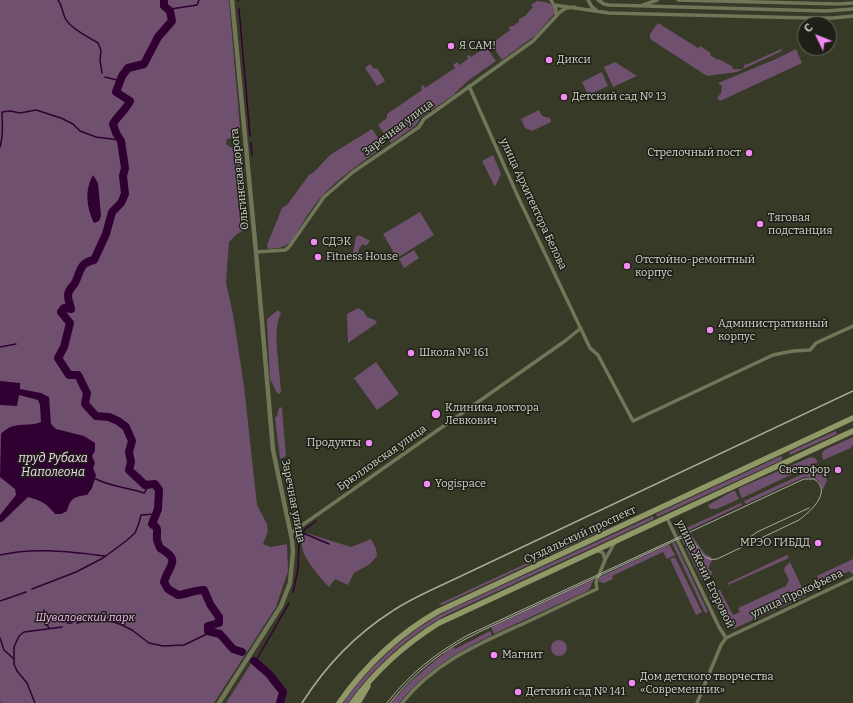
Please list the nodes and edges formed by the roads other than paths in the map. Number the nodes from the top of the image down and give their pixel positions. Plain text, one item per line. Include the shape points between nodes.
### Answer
1 (232, 0) edge
2 (551, 0) edge
3 (588, 0) edge
4 (598, 0) edge
5 (657, 0) edge
6 (678, 0) edge
7 (853, 3) edge
8 (554, 5) junction
9 (640, 6) junction
10 (575, 7) junction
11 (853, 9) edge
12 (596, 11) junction
13 (556, 16) junction
14 (853, 16) edge
15 (469, 86) junction
16 (256, 252) junction
17 (853, 326) edge
18 (581, 328) junction
19 (265, 356) joint
20 (853, 418) edge
21 (853, 431) edge
22 (782, 452) junction
23 (785, 463) junction
24 (667, 518) junction
25 (291, 533) junction
26 (615, 542) junction
27 (596, 550) junction
28 (605, 560) junction
29 (853, 578) edge
30 (726, 638) junction
31 (370, 679) junction
32 (219, 703) edge
33 (339, 703) edge
34 (352, 703) edge
35 (358, 703) edge
36 (402, 703) edge
37 (697, 703) edge

1 - 16 street, Ольгинская дорога
2 - 8 street
3 - 12 street
4 - 9 street via 609,5
5 - 9 street
6 - 7 street
8 - 10 street
8 - 13 street
9 - 11 street via 826,11
10 - 12 street
10 - 13 street, Заречная улица via 563,10
12 - 14 street via 760,17
13 - 15 street, Заречная улица via 533,41
15 - 16 street, Заречная улица via 424,119 419,127 354,172 324,197 289,247 285,250
15 - 18 street, улица Архитектора Белова
16 - 19 street, Ольгинская дорога
17 - 18 street, улица Архитектора Белова via 816,343 810,350 773,355 633,421
18 - 25 street, Брюлловская улица
19 - 25 street, Заречная улица via 273,450
20 - 22 main road, Суздальский проспект
21 - 23 main road, Суздальский проспект
22 - 23 main road via 788,455
22 - 33 main road, Суздальский проспект via 431,616 410,629 384,651 359,676
23 - 24 main road, Суздальский проспект
24 - 26 main road, Суздальский проспект
24 - 30 street, улица Жени Егоровой
25 - 32 street, Заречная улица via 293,552 287,594
26 - 27 main road, Суздальский проспект
26 - 28 street
27 - 28 street via 603,553
27 - 31 main road, Суздальский проспект via 439,623 406,646
28 - 36 street via 596,582 597,589 471,648 441,666
29 - 30 street, улица Прокофьева
30 - 37 street, улица Жени Егоровой
31 - 34 main road, Суздальский проспект
31 - 35 main road

